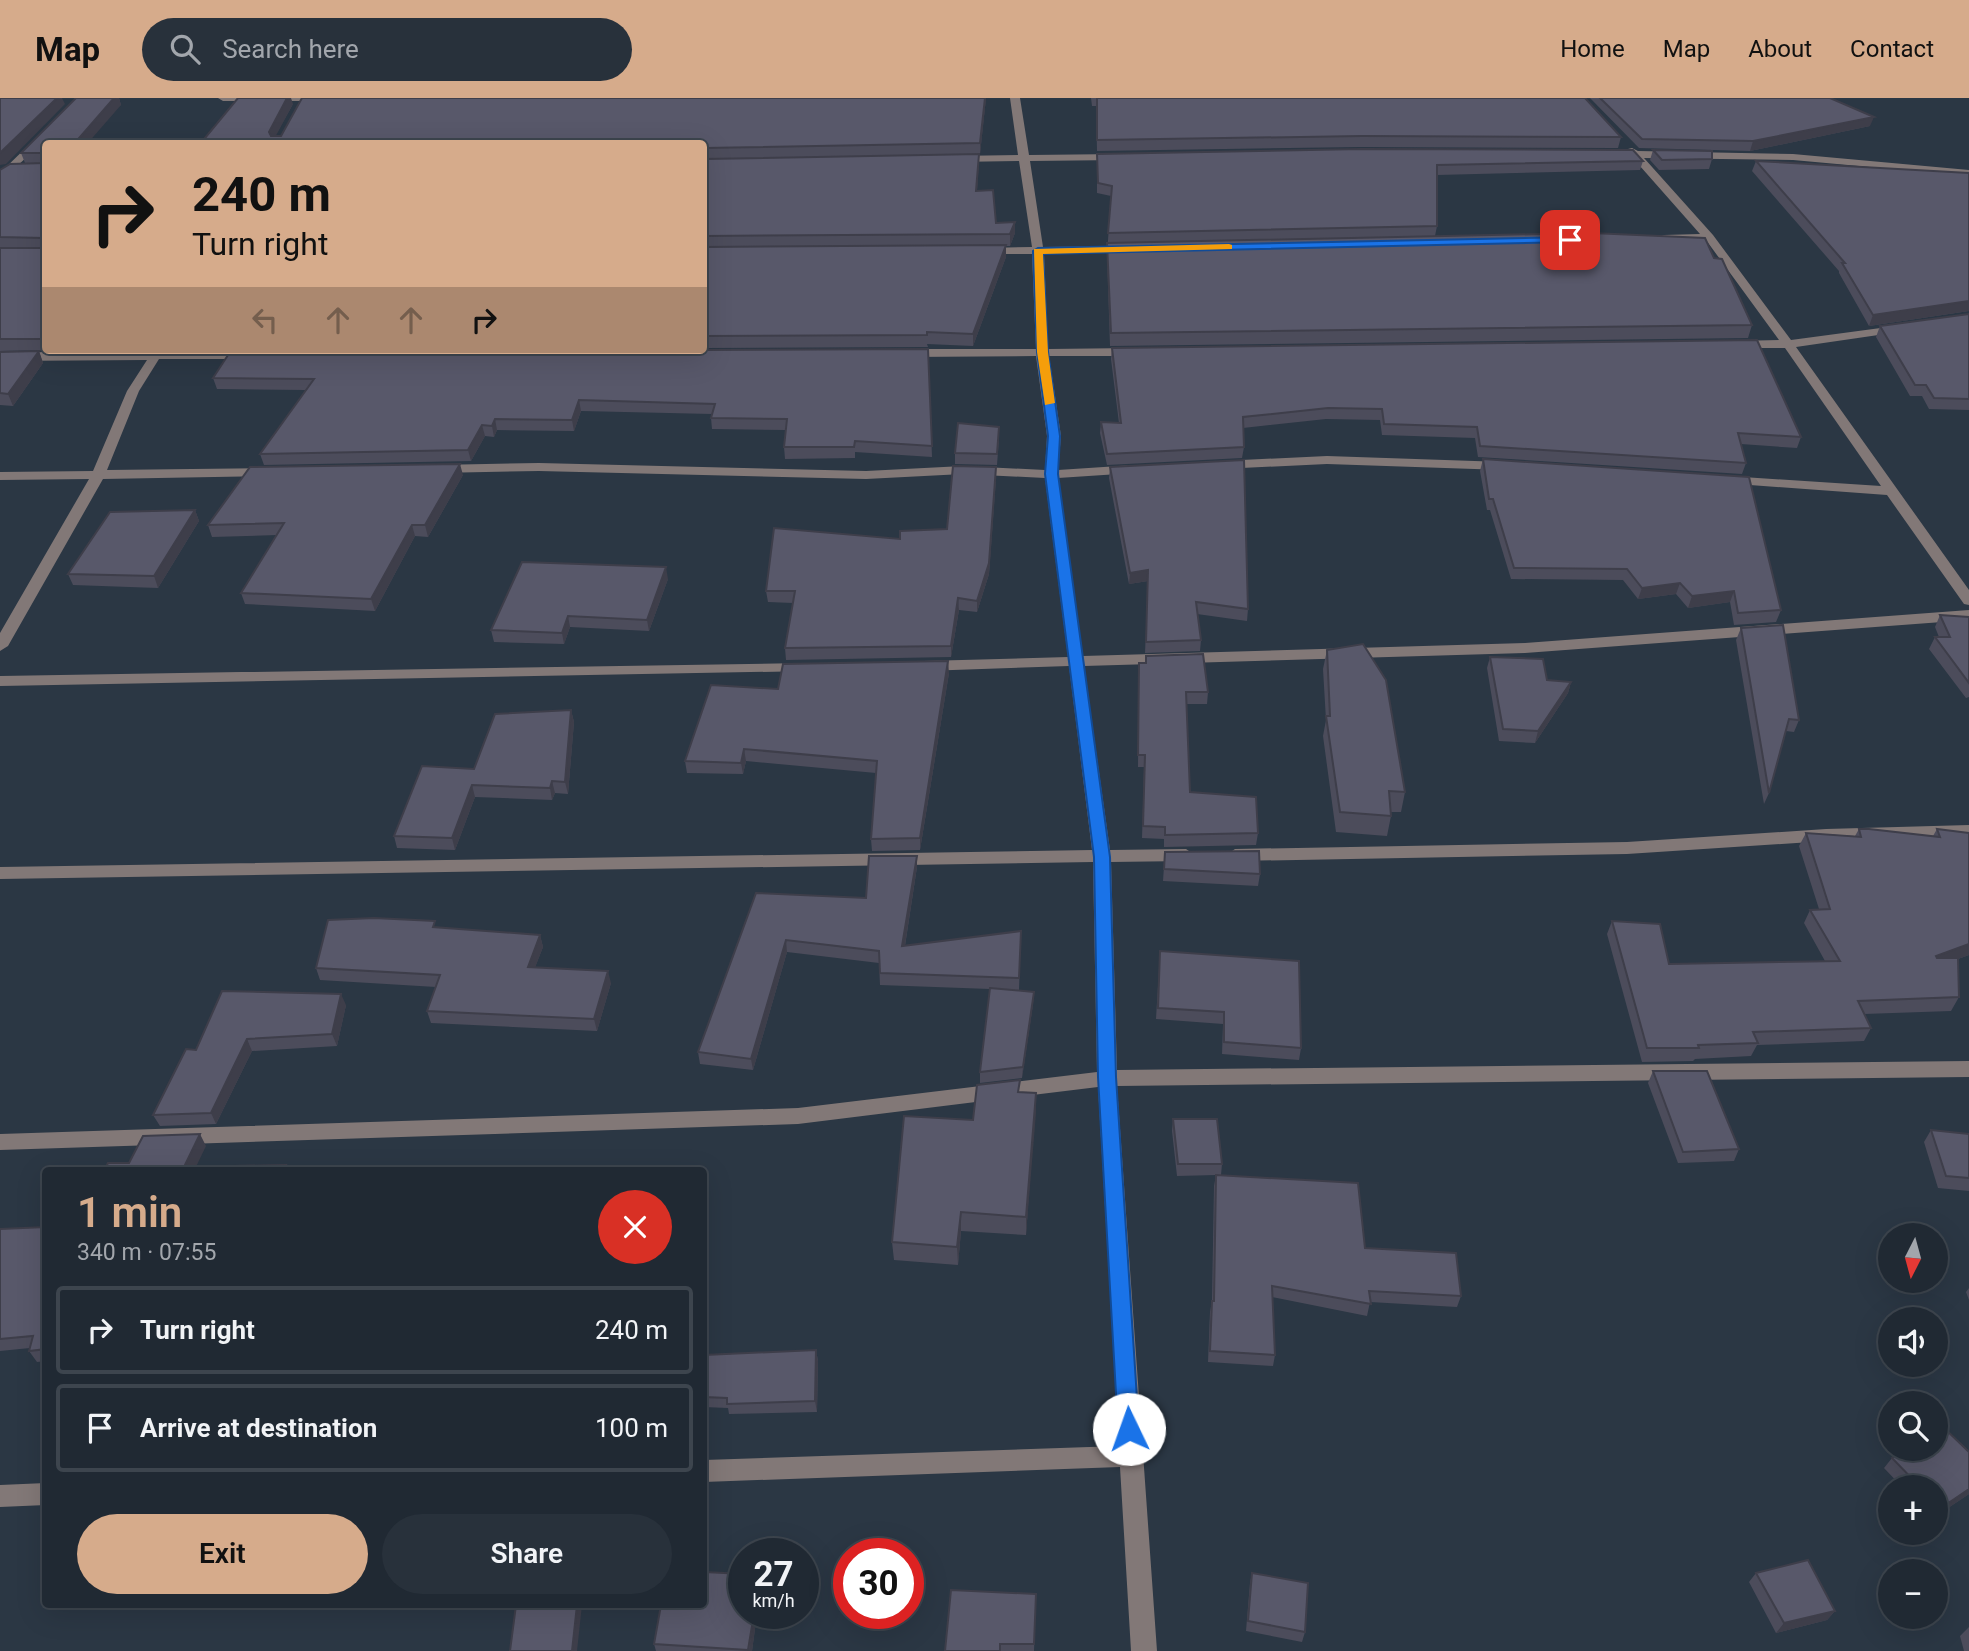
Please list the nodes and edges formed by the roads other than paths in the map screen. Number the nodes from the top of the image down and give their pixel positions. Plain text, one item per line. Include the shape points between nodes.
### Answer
1 (223, 98) edge
2 (358, 98) edge
3 (1015, 98) edge
4 (302, 99) edge
5 (296, 110) edge
6 (46, 133) edge
7 (1617, 138) edge
8 (1594, 153) edge
9 (1635, 154) junction
10 (1131, 156) edge
11 (1023, 158) junction
12 (939, 160) edge
13 (11, 169) edge
14 (1969, 173) edge
15 (0, 179) edge
16 (1709, 237) junction
17 (1653, 238) edge
18 (1136, 249) edge
19 (968, 251) edge
20 (1038, 251) junction
21 (1917, 325) edge
22 (1788, 344) junction
23 (1719, 345) edge
24 (1153, 351) edge
25 (1042, 352) junction
26 (890, 353) edge
27 (118, 354) edge
28 (157, 354) edge
29 (212, 354) edge
30 (267, 355) edge
31 (0, 357) edge
32 (1203, 466) edge
33 (1515, 467) edge
34 (429, 469) edge
35 (1148, 469) edge
36 (277, 472) edge
37 (1051, 474) junction
38 (98, 475) junction
39 (0, 476) edge
40 (1714, 480) edge
41 (1890, 491) junction
42 (1969, 601) edge
43 (1969, 615) edge
44 (0, 646) edge
45 (1075, 663) junction
46 (908, 666) edge
47 (824, 667) edge
48 (0, 681) edge
49 (1969, 831) edge
50 (1102, 857) junction
51 (0, 873) edge
52 (1969, 1069) edge
53 (1107, 1077) junction
54 (0, 1142) edge
55 (1130, 1456) junction
56 (707, 1471) edge
57 (42, 1494) edge
58 (0, 1496) edge
59 (1144, 1651) edge

1 - 4 street
2 - 4 street
3 - 11 street
4 - 5 street
6 - 13 street
7 - 9 street
8 - 9 street
9 - 14 street via 1793,157
9 - 16 street
10 - 11 street
11 - 12 street
11 - 20 street
13 - 15 street
16 - 17 street
16 - 22 street
18 - 20 street
19 - 20 street
20 - 25 street
21 - 22 street
22 - 23 street
22 - 41 street
24 - 25 street
25 - 26 street
25 - 37 street via 1054,436
27 - 31 street
28 - 38 street via 133,391
29 - 30 street
32 - 33 street via 1327,460
34 - 37 street
35 - 37 street
36 - 38 street
37 - 45 street
38 - 39 street
38 - 44 street
40 - 41 street
41 - 42 street
43 - 45 street via 1525,648
45 - 46 street
45 - 50 street
47 - 48 street
49 - 50 street via 1627,848
50 - 51 street
50 - 53 street
52 - 53 street
53 - 54 street via 798,1116
53 - 55 street
55 - 56 street
55 - 59 street
57 - 58 street

